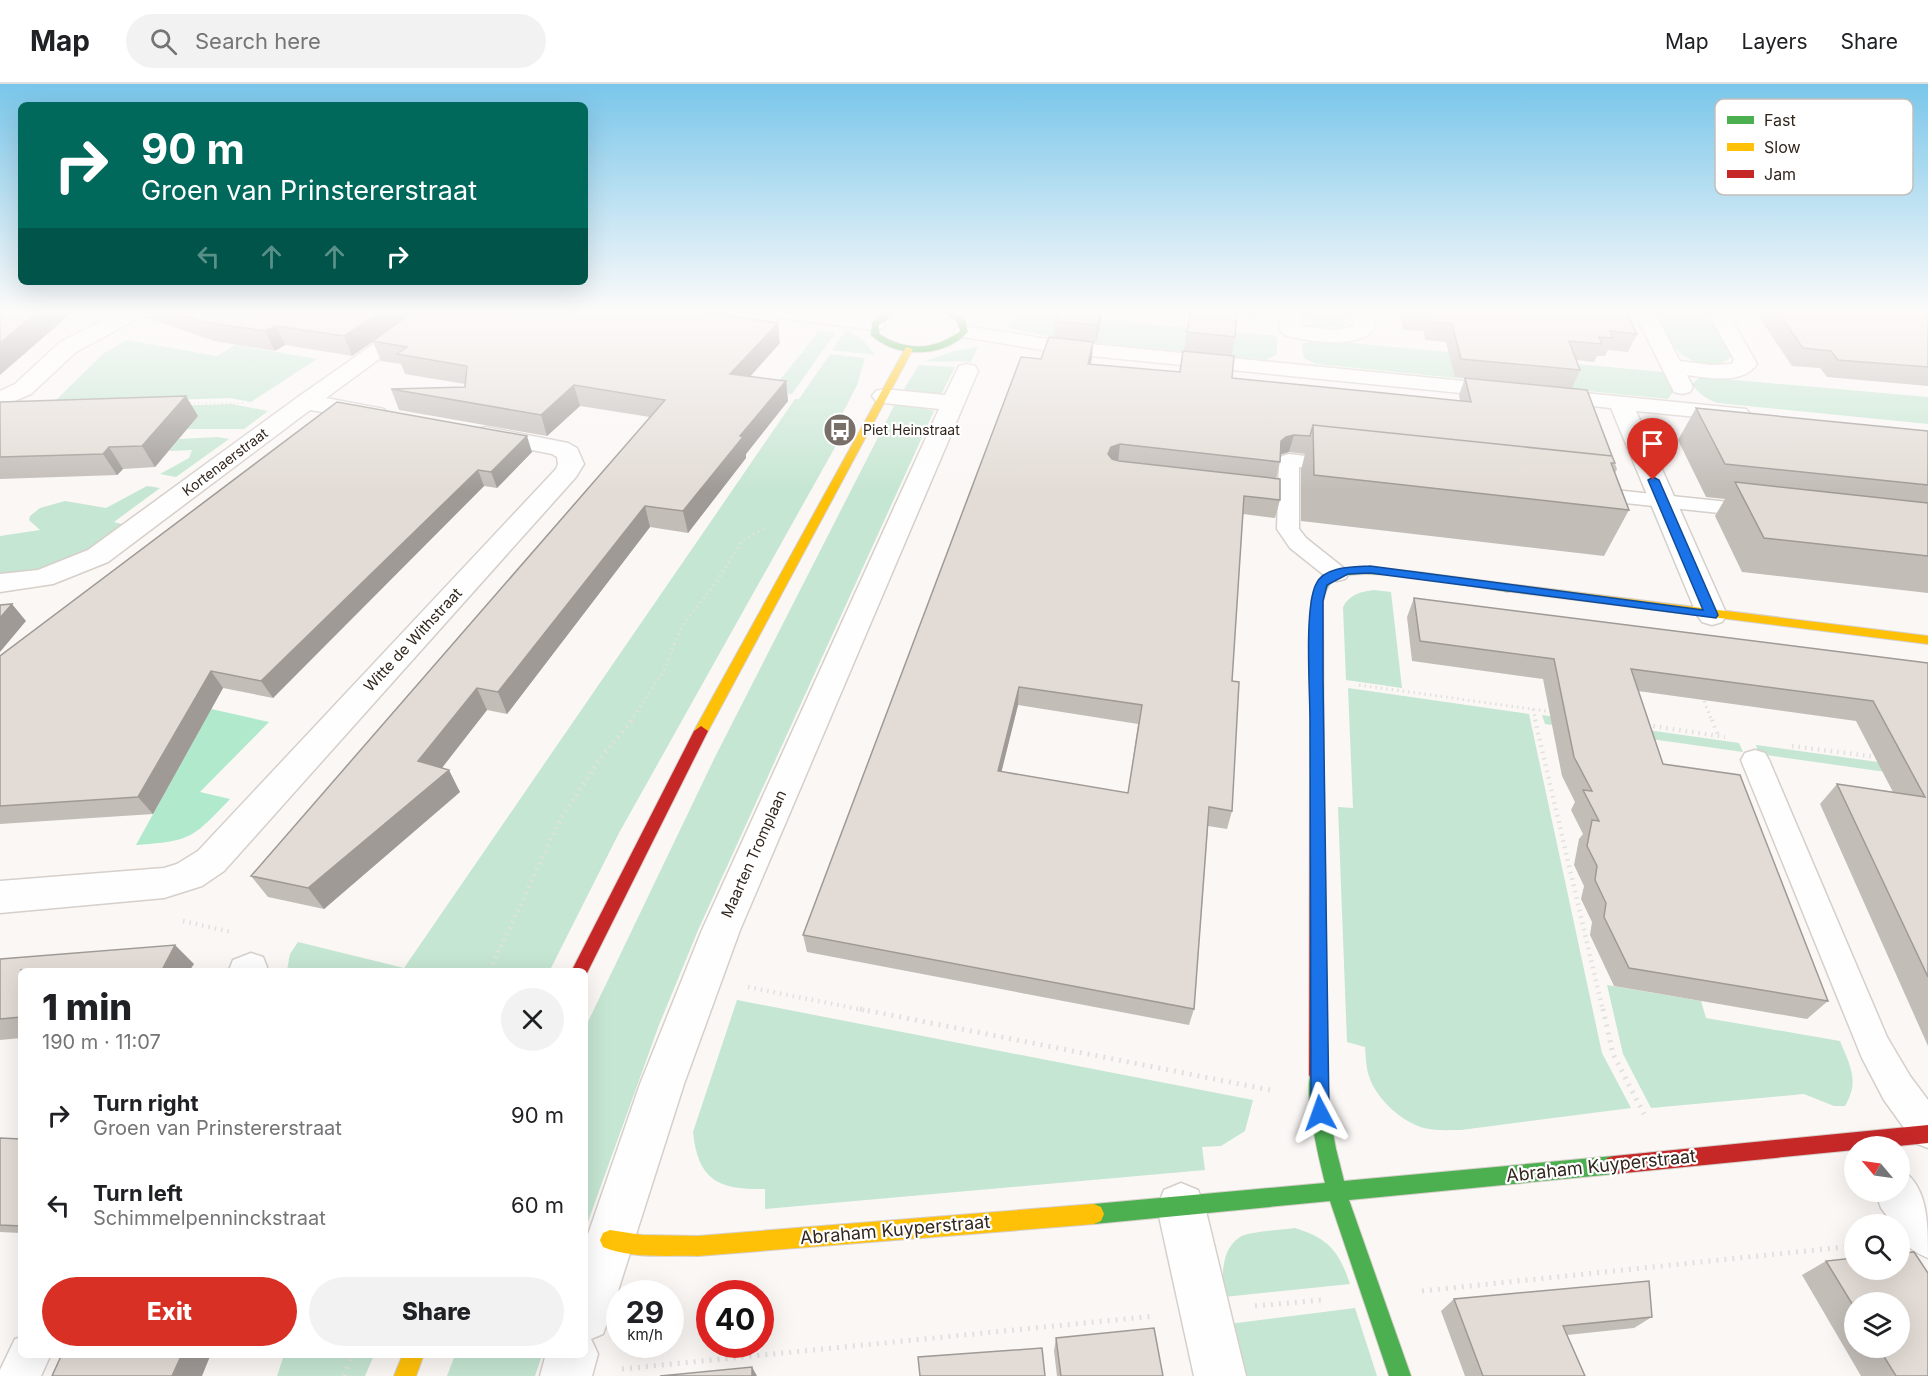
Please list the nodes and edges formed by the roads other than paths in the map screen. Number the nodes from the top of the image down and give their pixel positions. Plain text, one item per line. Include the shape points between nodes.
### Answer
1 (43, 370) edge
2 (351, 370) edge
3 (898, 370) edge
4 (1294, 370) edge
5 (1674, 370) edge
6 (1707, 370) edge
7 (1733, 370) edge
8 (967, 371) dead end
9 (884, 396) junction
10 (0, 400) edge
11 (1620, 402) junction
12 (953, 404) junction
13 (299, 407) junction
14 (1694, 410) junction
15 (1764, 417) edge
16 (400, 418) edge
17 (459, 429) edge
18 (1359, 468) edge
19 (1266, 487) edge
20 (1289, 490) junction
21 (1569, 491) edge
22 (1662, 501) junction
23 (1778, 513) edge
24 (1337, 574) junction
25 (0, 583) edge
26 (1712, 615) junction
27 (1928, 640) edge
28 (1755, 760) dead end
29 (0, 897) edge
30 (581, 968) edge
31 (1928, 1132) edge
32 (1905, 1136) edge
33 (1844, 1145) edge
34 (1339, 1192) junction
35 (1906, 1202) edge
36 (1181, 1207) junction
37 (1928, 1234) edge
38 (610, 1240) junction
39 (588, 1307) edge
40 (28, 1358) edge
41 (412, 1358) edge
42 (572, 1358) edge
43 (19, 1376) edge
44 (405, 1376) edge
45 (566, 1376) edge
46 (1220, 1376) edge
47 (1400, 1376) edge

1 - 10 street via 23,389
2 - 13 street, Kortenaerstraat
3 - 9 street
4 - 11 street
5 - 14 street
6 - 7 street
8 - 12 street, Maarten Tromplaan
9 - 12 street
9 - 30 street via 690,752
11 - 14 street
11 - 22 street
12 - 38 street, Maarten Tromplaan via 726,919 662,1084
13 - 16 street
13 - 25 street, Kortenaerstraat via 98,556 43,578
14 - 15 street
17 - 29 street, Witte de Withstraat via 553,446 568,453 571,464 220,851 201,868 177,880
18 - 20 lane via 1289,460
19 - 20 lane
20 - 24 lane via 1291,536
21 - 22 lane
22 - 23 lane
22 - 26 street
24 - 26 street via 1370,570
24 - 34 street via 1322,583 1318,591 1316,679 1318,1099
26 - 27 street
28 - 31 lane via 1874,1047
31 - 32 street, Abraham Kuyperstraat
33 - 34 street, Abraham Kuyperstraat
34 - 36 street, Abraham Kuyperstraat
34 - 47 street
35 - 37 street
36 - 38 street, Abraham Kuyperstraat via 698,1246
36 - 46 street
38 - 39 street, Maarten Tromplaan
40 - 43 lane
41 - 44 street
42 - 45 street

